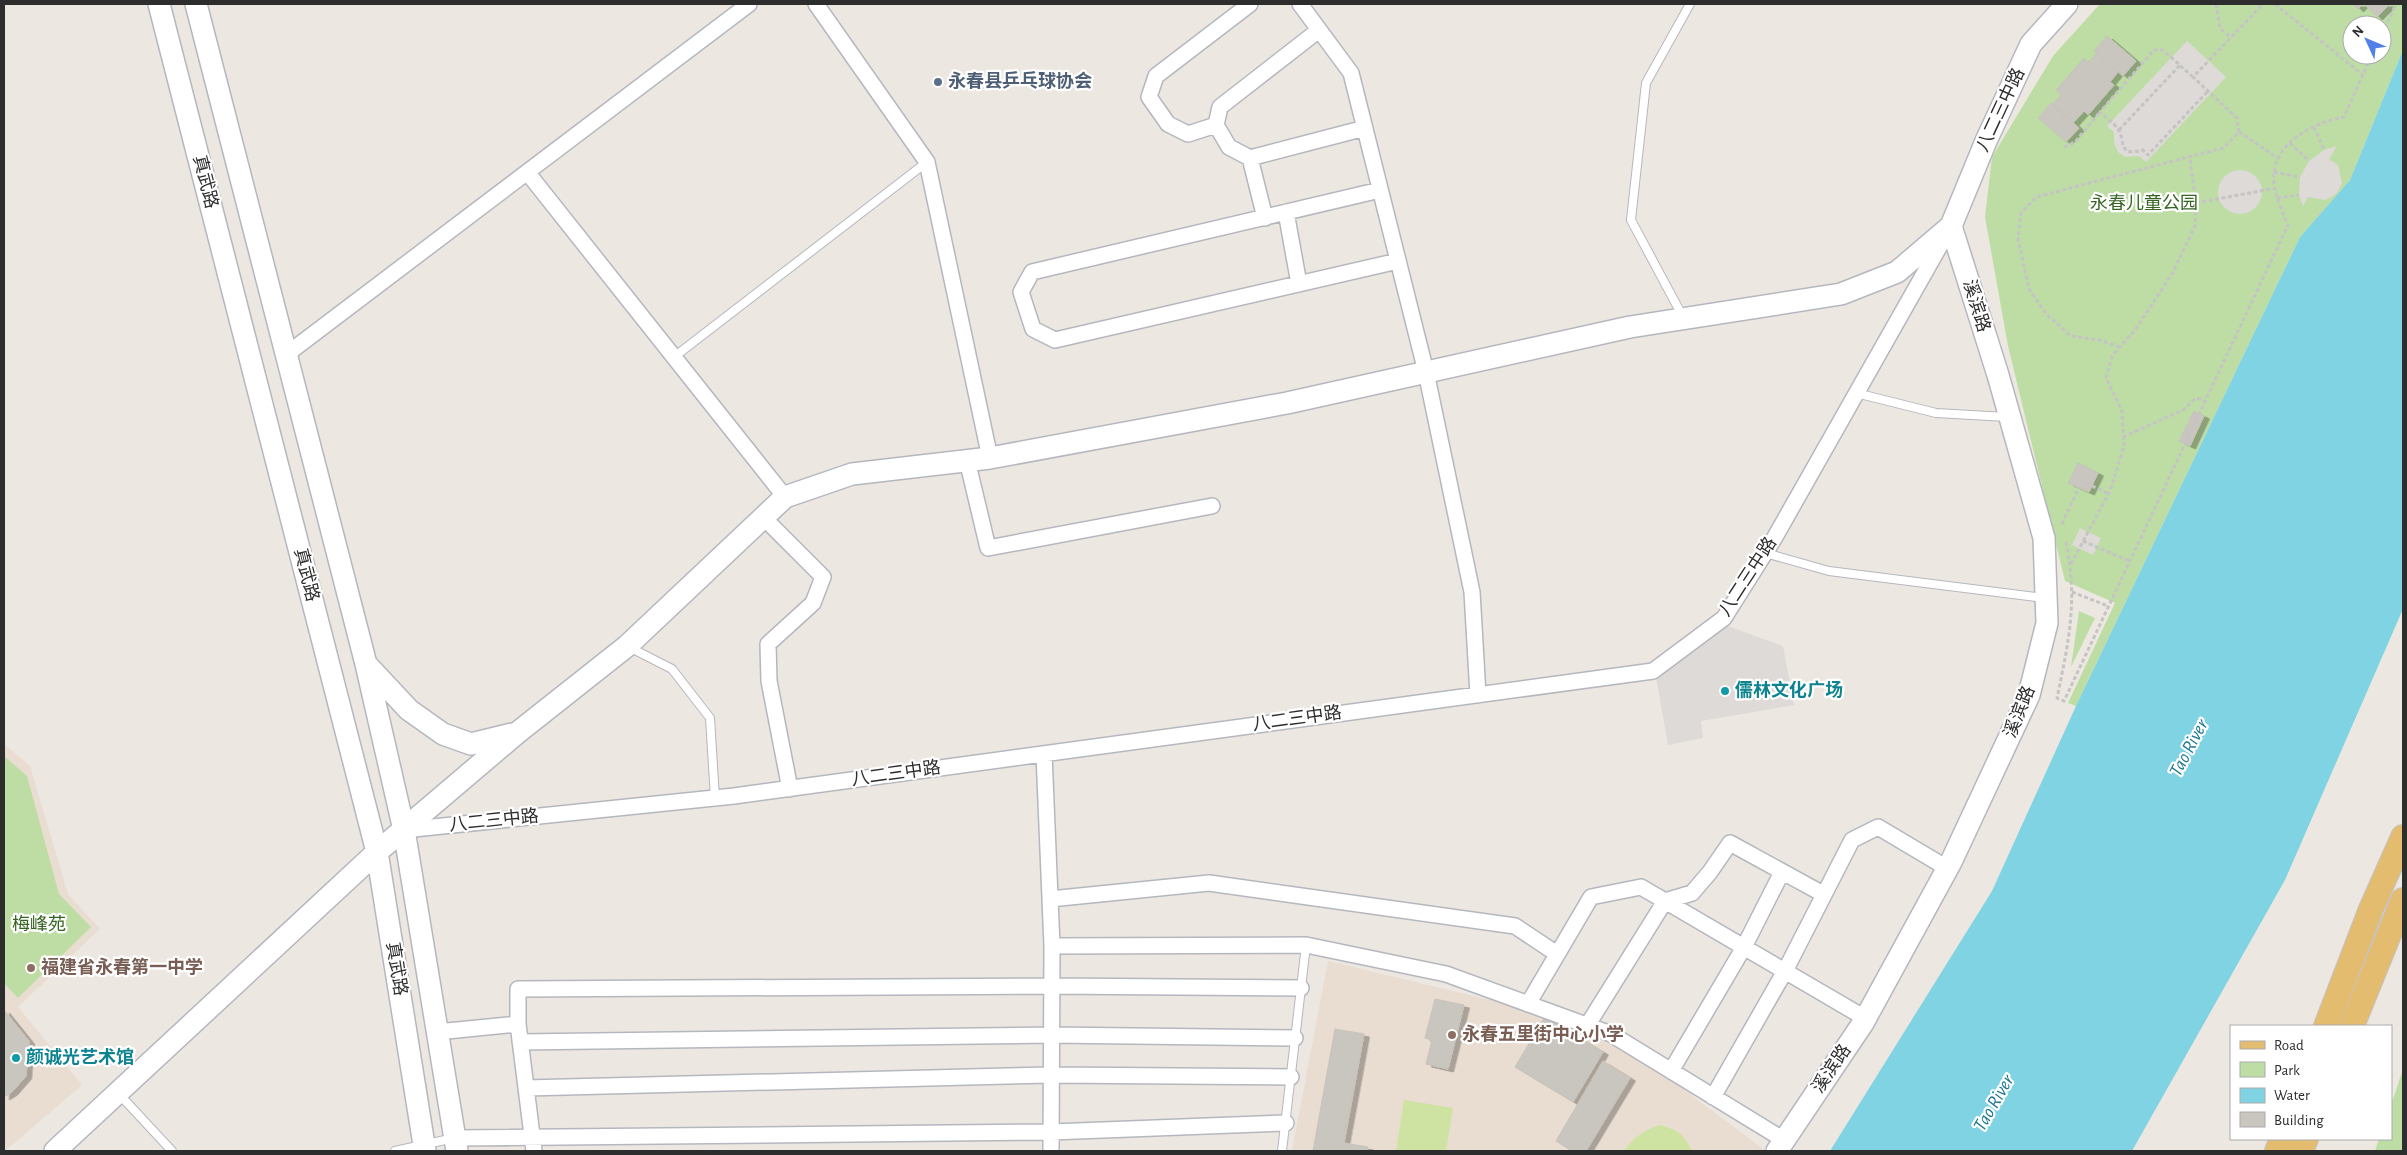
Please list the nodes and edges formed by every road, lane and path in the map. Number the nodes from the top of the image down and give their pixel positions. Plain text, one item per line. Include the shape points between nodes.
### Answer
1 (159, 4) edge
2 (196, 4) edge
3 (749, 4) edge
4 (816, 4) edge
5 (1250, 4) edge
6 (1300, 4) edge
7 (1690, 4) edge
8 (2067, 4) edge
9 (2216, 4) edge
10 (2263, 4) edge
11 (2275, 4) edge
12 (1319, 30) junction
13 (2231, 38) junction
14 (2180, 65) junction
15 (2368, 65) edge
16 (2363, 75) junction
17 (2193, 77) junction
18 (2208, 91) junction
19 (2100, 112) junction
20 (1216, 125) junction
21 (2314, 127) junction
22 (1365, 128) junction
23 (2119, 130) junction
24 (2239, 132) junction
25 (2290, 143) junction
26 (2064, 147) dead end
27 (2324, 150) dead end
28 (1250, 158) junction
29 (2190, 158) junction
30 (2279, 158) junction
31 (2310, 161) dead end
32 (927, 162) junction
33 (527, 172) junction
34 (2274, 172) junction
35 (2300, 178) dead end
36 (2276, 188) junction
37 (1380, 190) junction
38 (2299, 195) dead end
39 (2277, 198) junction
40 (2196, 203) junction
41 (1286, 212) junction
42 (1265, 218) junction
43 (1951, 226) junction
44 (1398, 261) junction
45 (1299, 284) junction
46 (1684, 319) junction
47 (2120, 347) junction
48 (287, 354) junction
49 (674, 357) junction
50 (1426, 372) junction
51 (1856, 393) junction
52 (2204, 400) junction
53 (2010, 418) junction
54 (2123, 437) junction
55 (990, 458) junction
56 (967, 460) junction
57 (2109, 494) junction
58 (785, 497) junction
59 (1212, 506) dead end
60 (763, 517) junction
61 (2064, 531) dead end
62 (2065, 540) dead end
63 (2083, 541) junction
64 (1765, 553) junction
65 (2129, 561) junction
66 (2070, 566) junction
67 (2045, 573) junction
68 (2072, 592) junction
69 (2046, 599) junction
70 (2108, 606) junction
71 (627, 646) junction
72 (366, 664) junction
73 (1478, 695) junction
74 (518, 733) junction
75 (1044, 754) junction
76 (790, 789) junction
77 (715, 798) junction
78 (404, 830) junction
79 (2403, 837) edge
80 (377, 852) junction
81 (1947, 868) junction
82 (1782, 872) junction
83 (1823, 894) junction
84 (1050, 898) junction
85 (2403, 900) edge
86 (1665, 901) junction
87 (1306, 945) junction
88 (1052, 946) junction
89 (1744, 947) junction
90 (1557, 954) junction
91 (1785, 971) junction
92 (1052, 986) junction
93 (1301, 988) junction
94 (1528, 1004) junction
95 (1865, 1018) junction
96 (518, 1024) junction
97 (2326, 1025) edge
98 (2352, 1025) edge
99 (1587, 1026) junction
100 (437, 1032) junction
101 (1052, 1035) junction
102 (1295, 1038) junction
103 (520, 1042) junction
104 (1671, 1072) junction
105 (1051, 1075) junction
106 (1291, 1077) junction
107 (526, 1088) junction
108 (118, 1093) junction
109 (1713, 1096) junction
110 (1286, 1123) junction
111 (1051, 1132) junction
112 (533, 1144) edge
113 (456, 1145) edge
114 (1781, 1146) edge
115 (424, 1148) edge
116 (55, 1151) edge
117 (172, 1151) edge
118 (394, 1151) edge
119 (1050, 1151) edge
120 (1282, 1151) edge

1 - 80 main road, 真武路
2 - 48 main road, 真武路
3 - 33 street
4 - 32 street
5 - 20 street via 1156,76 1149,97 1168,124 1188,134
6 - 12 street
7 - 46 lane via 1646,83 1632,220
8 - 43 main road, 八二三中路 via 2031,44
9 - 13 path via 2220,28
10 - 13 path
11 - 16 path
12 - 20 street via 1220,107
12 - 22 street via 1351,73
13 - 17 path
14 - 17 path
14 - 19 path via 2163,50 2154,50
14 - 23 path
15 - 16 path
16 - 21 path via 2344,117 2324,120
17 - 18 path
18 - 23 path via 2148,155 2143,150 2133,153 2126,150
18 - 24 path via 2237,118
19 - 23 path
19 - 26 path via 2075,142
20 - 28 street via 1229,146
21 - 25 path
21 - 27 path
22 - 28 street
22 - 37 street
24 - 29 path via 2223,148
24 - 30 path
25 - 30 path
25 - 31 path
28 - 42 street
29 - 40 path
29 - 47 path via 2036,197 2021,213 2018,239 2029,289 2046,314 2071,336
30 - 34 path
32 - 49 lane
32 - 55 street
33 - 48 street
33 - 49 street
34 - 35 path
34 - 36 path
36 - 39 path
36 - 40 path
37 - 41 street
37 - 44 street
38 - 39 path
39 - 52 path via 2288,224
40 - 47 path via 2194,226 2172,274
41 - 42 street
41 - 45 street
42 - 45 street via 1032,272 1021,292 1033,329 1055,340
43 - 46 main road, 八二三中路 via 1897,272 1841,294
43 - 51 street, 八二三中路
43 - 53 main road, 溪滨路
44 - 45 street
44 - 50 street
46 - 50 main road, 八二三中路 via 1630,327
47 - 54 path via 2112,356 2106,378 2122,411
48 - 72 main road, 真武路
49 - 58 street
50 - 55 main road, 八二三中路 via 1287,402
50 - 73 street via 1472,592
51 - 53 lane via 1936,413
51 - 64 street, 八二三中路
52 - 54 path via 2196,398 2183,410
52 - 65 path
53 - 67 main road, 溪滨路 via 2044,538
54 - 57 path via 2124,446
55 - 56 main road, 八二三中路
56 - 58 main road, 八二三中路 via 852,474
56 - 59 street via 988,548
57 - 61 path via 2082,481 2062,522
57 - 63 path
58 - 60 main road, 八二三中路
60 - 71 main road, 八二三中路
60 - 76 street via 823,577 813,603 768,644 769,681
62 - 66 path
63 - 65 path
63 - 66 path
64 - 69 lane via 1829,571
64 - 73 street, 八二三中路 via 1724,618 1653,671
65 - 70 path
66 - 67 path
66 - 68 path
67 - 69 main road, 溪滨路
68 - 70 path
68 - 70 path via 2067,647 2057,698 2064,701
69 - 81 main road, 溪滨路 via 2047,623 2029,695
71 - 74 main road, 八二三中路
71 - 77 lane via 672,670 710,718
72 - 74 main road via 409,710 443,734 470,744
72 - 78 main road, 真武路
73 - 75 street, 八二三中路
74 - 78 main road, 八二三中路
75 - 76 street, 八二三中路
75 - 84 street
76 - 77 street, 八二三中路
77 - 78 street, 八二三中路
78 - 80 main road, 八二三中路
78 - 100 main road, 真武路
79 - 97 main road
80 - 108 main road, 八二三中路
80 - 115 main road, 真武路
81 - 83 street via 1878,827 1852,840
81 - 95 main road, 溪滨路
82 - 83 street
82 - 86 street via 1730,843 1692,893
82 - 89 street
83 - 91 street
84 - 88 street
84 - 90 street via 1209,883 1516,926
85 - 98 main road
86 - 89 street
86 - 90 street via 1641,887 1591,897
86 - 99 street
87 - 88 street
87 - 93 lane
87 - 94 street via 1446,974
88 - 92 street
89 - 91 street
89 - 104 street
90 - 94 street
91 - 95 street
91 - 109 street
92 - 93 street
92 - 96 street via 518,989
92 - 101 street
93 - 102 lane
94 - 99 street
95 - 114 main road, 溪滨路
96 - 100 street
96 - 103 street
99 - 104 street via 1611,1034
100 - 113 main road, 真武路
101 - 102 street
101 - 103 street
101 - 105 street
102 - 106 lane
103 - 107 street
104 - 109 street
105 - 106 street
105 - 107 street
105 - 111 street
106 - 110 lane
107 - 112 street
108 - 116 main road, 八二三中路
108 - 117 lane
109 - 114 street
110 - 111 street
110 - 120 lane
111 - 112 street
111 - 119 street
112 - 113 street
113 - 115 lane
115 - 118 lane

